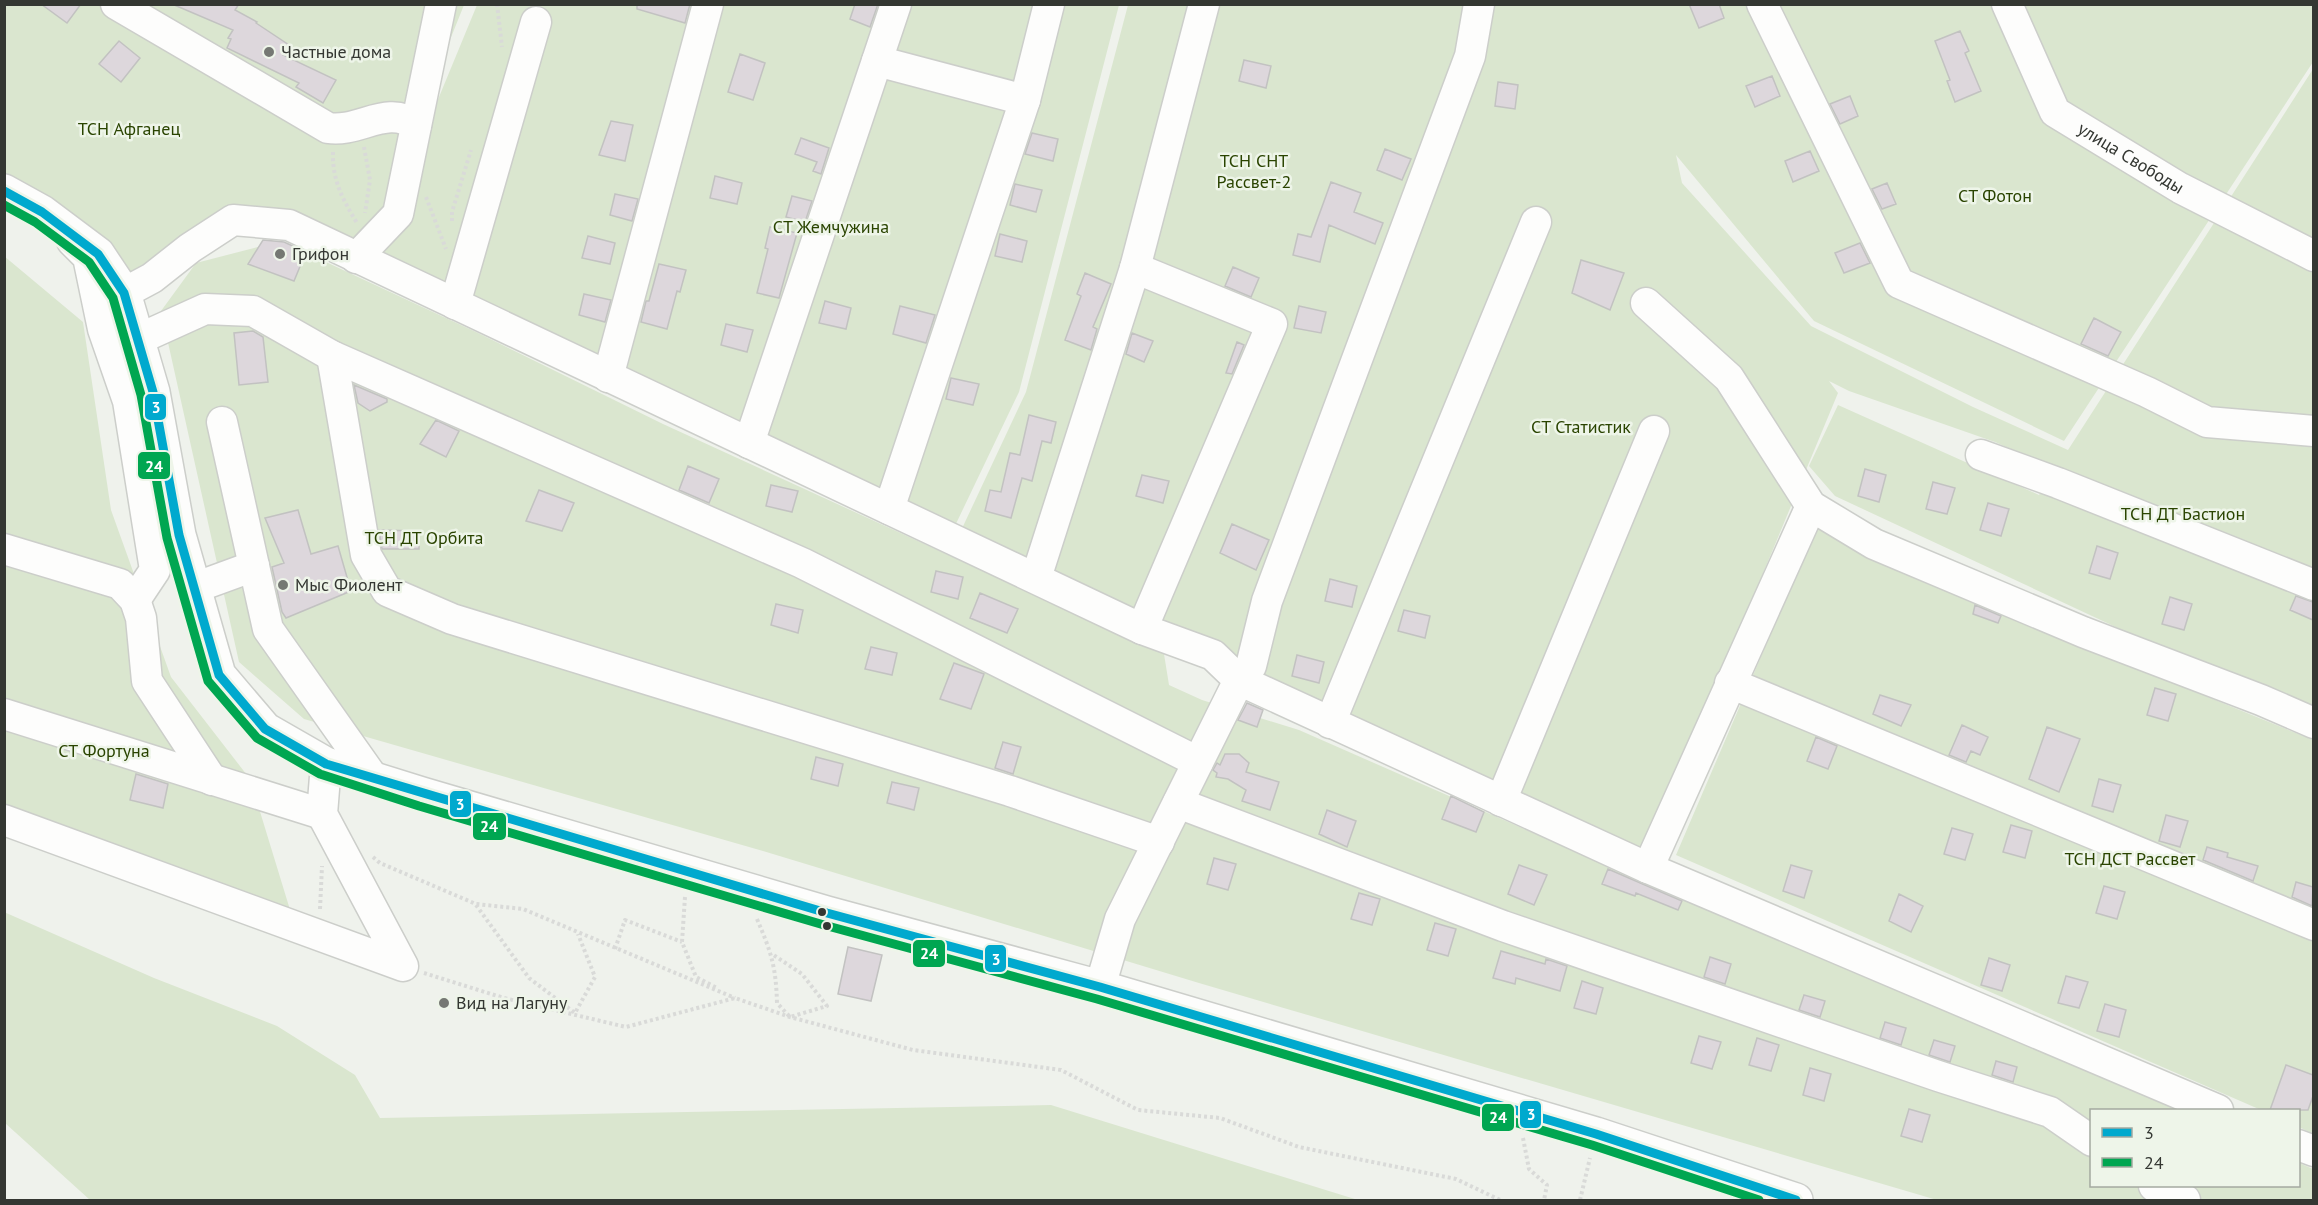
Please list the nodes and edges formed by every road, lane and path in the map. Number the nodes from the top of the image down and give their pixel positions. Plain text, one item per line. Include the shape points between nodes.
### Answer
1 (116, 4) edge
2 (441, 4) edge
3 (708, 4) edge
4 (896, 4) edge
5 (1049, 4) edge
6 (1204, 4) edge
7 (1479, 4) edge
8 (1762, 4) edge
9 (2007, 4) edge
10 (536, 22) dead end
11 (877, 61) junction
12 (1025, 100) junction
13 (416, 125) junction
14 (348, 127) junction
15 (407, 169) junction
16 (4, 191) edge
17 (42, 212) junction
18 (1536, 222) dead end
19 (447, 253) dead end
20 (2313, 256) edge
21 (356, 258) junction
22 (1135, 268) junction
23 (124, 293) junction
24 (1646, 303) dead end
25 (455, 304) junction
26 (141, 338) dead end
27 (332, 356) junction
28 (608, 376) junction
29 (222, 422) dead end
30 (1654, 431) dead end
31 (2313, 431) edge
32 (749, 443) junction
33 (1981, 455) dead end
34 (1810, 506) junction
35 (889, 509) junction
36 (4, 549) edge
37 (254, 566) junction
38 (1036, 578) junction
39 (2313, 585) edge
40 (195, 588) junction
41 (135, 600) junction
42 (1142, 629) junction
43 (1239, 680) junction
44 (1730, 683) junction
45 (4, 714) edge
46 (1330, 723) junction
47 (2313, 723) edge
48 (1198, 762) junction
49 (326, 764) junction
50 (374, 779) junction
51 (212, 780) junction
52 (1501, 801) junction
53 (1178, 803) junction
54 (322, 814) junction
55 (4, 820) edge
56 (1159, 842) junction
57 (372, 856) dead end
58 (322, 858) dead end
59 (1648, 868) junction
60 (686, 888) dead end
61 (744, 888) junction
62 (476, 904) junction
63 (319, 912) dead end
64 (2313, 925) edge
65 (578, 934) junction
66 (682, 942) junction
67 (615, 949) junction
68 (772, 954) junction
69 (403, 966) junction
70 (1100, 987) junction
71 (735, 998) junction
72 (575, 1013) junction
73 (790, 1017) junction
74 (2216, 1109) edge
75 (1519, 1112) junction
76 (1596, 1134) junction
77 (2090, 1140) edge
78 (2158, 1187) edge
79 (1500, 1200) edge
80 (1544, 1200) edge
81 (1580, 1200) edge
82 (1796, 1200) edge
83 (2184, 1200) edge

1 - 14 street via 328,128
2 - 13 street
3 - 28 street
4 - 11 street
5 - 12 street
6 - 22 street
7 - 43 street via 1470,56 1267,601 1251,666
8 - 31 street via 1899,283 2206,422
9 - 20 street, улица Свободы via 2055,112 2180,188
10 - 25 street
11 - 12 street
11 - 32 street
12 - 35 street
13 - 14 street via 383,117
13 - 15 street
14 - 14 path via 370,180 361,228 335,180 333,160
15 - 19 path via 414,171
15 - 21 street via 398,214
16 - 17 main road
17 - 23 main road via 98,254
17 - 41 street via 88,257 103,329 128,401 155,570
18 - 46 street
21 - 23 street via 289,225 233,220 152,278
21 - 25 street
22 - 38 street
22 - 42 street via 1272,324
23 - 40 main road via 153,393 179,535
24 - 34 street via 1729,378
25 - 28 street
26 - 27 street via 205,309 253,311
27 - 48 street via 802,563
27 - 56 street via 366,555 387,591 452,620 1010,791
28 - 32 street
29 - 37 street
30 - 52 street
32 - 35 street
33 - 39 street
34 - 44 street
34 - 47 street via 1874,544
35 - 38 street
36 - 41 street via 120,584
37 - 40 street
37 - 50 street via 268,629
38 - 42 street
40 - 49 main road via 219,675 265,729
41 - 51 street via 141,618 147,681
42 - 43 street via 1213,655
43 - 46 street
43 - 48 street
44 - 59 street
44 - 64 street
45 - 51 street
46 - 52 street
48 - 53 street
49 - 50 main road
49 - 54 street
50 - 61 main road
51 - 54 street
52 - 59 street
53 - 56 street
53 - 77 street via 1503,926 2050,1112
54 - 69 street
55 - 69 street
56 - 70 street via 1120,919
57 - 62 path via 380,863
58 - 63 path
59 - 74 street
60 - 66 path
61 - 68 path
61 - 70 main road
62 - 65 path via 523,909
62 - 72 path via 529,978
65 - 67 path
65 - 72 path via 596,977
66 - 67 path via 625,920
66 - 71 path via 696,976
67 - 71 path
68 - 73 path via 777,1003
68 - 73 path via 802,974 827,1006
69 - 72 path via 504,998
70 - 75 main road
71 - 72 path via 626,1027
71 - 73 path
73 - 79 path via 913,1050 1061,1070 1138,1110 1220,1118 1299,1147 1456,1179
75 - 76 main road
75 - 80 path via 1529,1169 1547,1185
76 - 81 path
76 - 82 main road
78 - 83 street

